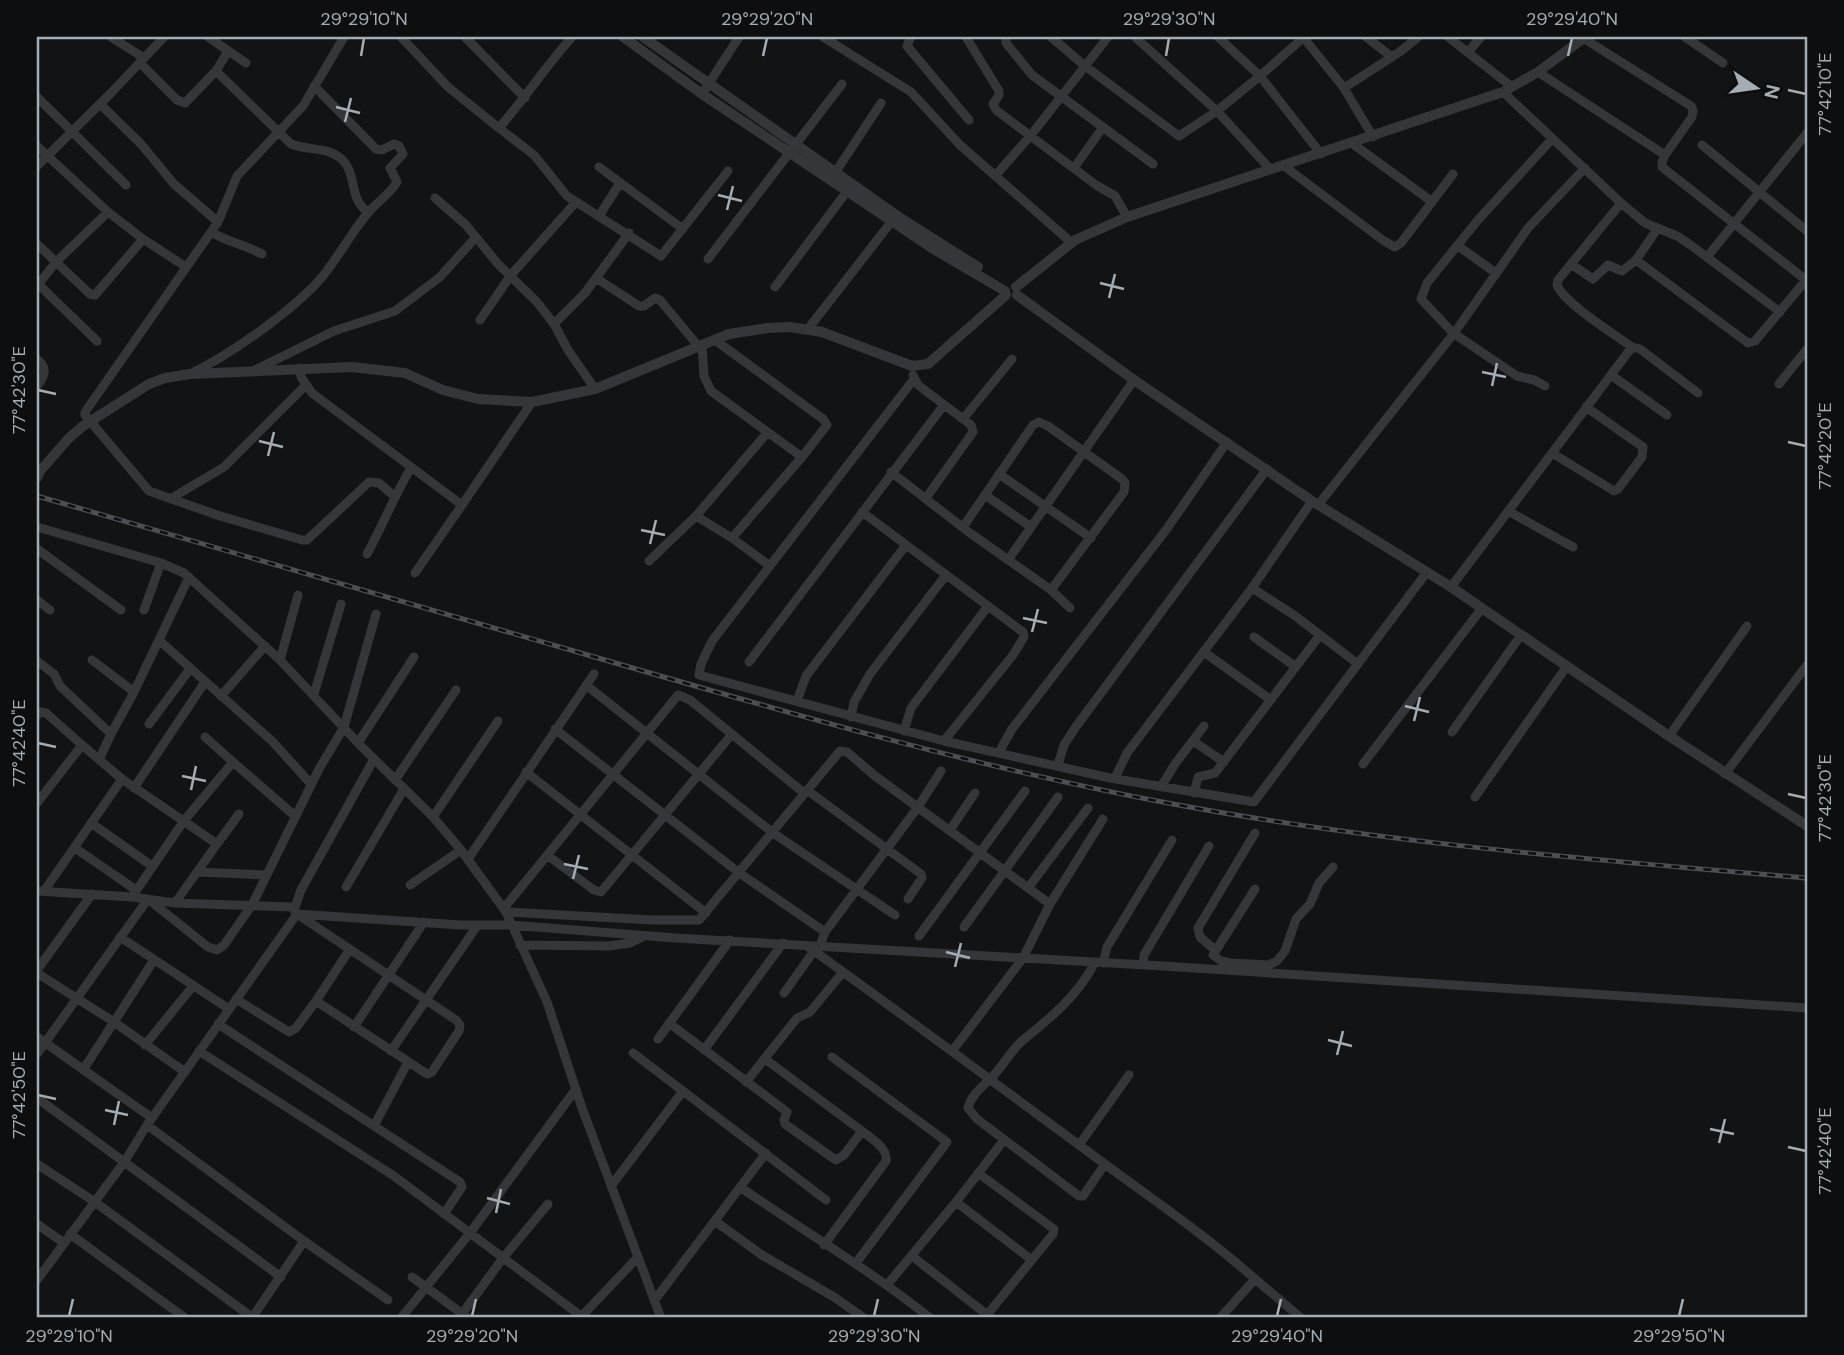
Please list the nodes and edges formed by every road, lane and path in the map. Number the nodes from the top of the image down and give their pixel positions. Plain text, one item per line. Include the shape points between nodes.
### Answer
1 (111, 37) edge
2 (164, 37) edge
3 (208, 37) edge
4 (344, 37) edge
5 (401, 37) edge
6 (465, 37) edge
7 (572, 37) edge
8 (624, 37) edge
9 (643, 37) edge
10 (739, 37) edge
11 (823, 37) edge
12 (911, 37) edge
13 (966, 37) edge
14 (1006, 37) edge
15 (1051, 37) edge
16 (1108, 37) edge
17 (1135, 37) edge
18 (1218, 37) edge
19 (1303, 37) edge
20 (1320, 37) edge
21 (1366, 37) edge
22 (1418, 37) edge
23 (1448, 37) edge
24 (1481, 37) edge
25 (1685, 37) edge
26 (1584, 38) edge
27 (1311, 46) junction
28 (228, 51) junction
29 (1468, 52) junction
30 (1392, 57) junction
31 (142, 60) junction
32 (246, 63) dead end
33 (1723, 63) dead end
34 (1085, 66) junction
35 (216, 71) junction
36 (1538, 72) junction
37 (1260, 76) junction
38 (842, 84) dead end
39 (314, 86) junction
40 (1344, 88) junction
41 (705, 90) junction
42 (1507, 90) junction
43 (37, 97) edge
44 (1062, 97) junction
45 (525, 98) junction
46 (881, 103) dead end
47 (100, 104) junction
48 (1217, 111) junction
49 (969, 120) dead end
50 (1103, 127) junction
51 (499, 128) junction
52 (72, 131) junction
53 (279, 133) junction
54 (1807, 133) edge
55 (1031, 135) junction
56 (1373, 137) junction
57 (1552, 139) junction
58 (1353, 144) junction
59 (1702, 145) dead end
60 (37, 146) edge
61 (792, 148) junction
62 (1321, 154) junction
63 (47, 155) junction
64 (1665, 155) junction
65 (1153, 164) dead end
66 (37, 166) edge
67 (1284, 166) junction
68 (599, 167) dead end
69 (1074, 168) junction
70 (1585, 168) junction
71 (1270, 169) junction
72 (728, 171) dead end
73 (835, 173) junction
74 (1453, 174) dead end
75 (995, 176) junction
76 (620, 183) junction
77 (126, 185) dead end
78 (850, 188) junction
79 (1758, 192) junction
80 (435, 198) dead end
81 (1431, 201) junction
82 (576, 202) junction
83 (1621, 203) junction
84 (108, 212) junction
85 (368, 212) junction
86 (599, 216) junction
87 (1127, 217) junction
88 (894, 218) junction
89 (218, 222) junction
90 (1734, 223) junction
91 (1658, 228) junction
92 (683, 229) junction
93 (1807, 231) edge
94 (211, 232) junction
95 (629, 233) junction
96 (476, 237) junction
97 (143, 239) junction
98 (1072, 243) junction
99 (37, 244) edge
100 (1458, 246) junction
101 (262, 254) dead end
102 (1707, 257) junction
103 (708, 259) dead end
104 (1636, 260) junction
105 (56, 262) junction
106 (1571, 264) junction
107 (186, 267) junction
108 (1496, 273) junction
109 (511, 275) junction
110 (596, 278) junction
111 (1807, 279) edge
112 (37, 284) edge
113 (775, 287) dead end
114 (1010, 291) junction
115 (1780, 312) junction
116 (480, 320) dead end
117 (554, 324) junction
118 (808, 329) junction
119 (1453, 333) junction
120 (715, 340) junction
121 (97, 341) dead end
122 (701, 346) junction
123 (1632, 346) junction
124 (1807, 349) edge
125 (37, 359) edge
126 (1012, 359) dead end
127 (912, 366) junction
128 (300, 368) junction
129 (255, 370) junction
130 (190, 374) junction
131 (1611, 375) junction
132 (914, 379) junction
133 (1134, 380) junction
134 (1779, 384) dead end
135 (37, 386) edge
136 (305, 386) junction
137 (1545, 386) dead end
138 (595, 389) junction
139 (1698, 393) dead end
140 (532, 402) junction
141 (944, 405) junction
142 (1586, 407) junction
143 (1667, 415) dead end
144 (963, 419) junction
145 (91, 422) junction
146 (767, 433) junction
147 (1227, 443) junction
148 (1084, 452) junction
149 (1552, 453) junction
150 (802, 457) junction
151 (411, 468) junction
152 (1266, 469) junction
153 (38, 472) edge
154 (891, 472) junction
155 (999, 474) junction
156 (394, 495) junction
157 (985, 495) junction
158 (926, 498) junction
159 (170, 499) junction
160 (1315, 503) junction
161 (462, 505) junction
162 (1046, 507) junction
163 (1508, 511) junction
164 (862, 512) junction
165 (696, 516) junction
166 (37, 527) edge
167 (963, 527) junction
168 (1031, 527) junction
169 (732, 538) junction
170 (1091, 538) junction
171 (906, 545) junction
172 (1573, 547) dead end
173 (37, 548) edge
174 (367, 554) dead end
175 (1008, 560) junction
176 (649, 561) dead end
177 (161, 563) junction
178 (770, 566) junction
179 (1427, 572) junction
180 (415, 573) dead end
181 (946, 575) junction
182 (189, 577) junction
183 (1451, 587) junction
184 (1252, 588) junction
185 (1051, 590) junction
186 (299, 595) dead end
187 (37, 600) edge
188 (341, 604) dead end
189 (988, 606) junction
190 (1070, 608) dead end
191 (1482, 608) junction
192 (50, 610) dead end
193 (121, 610) dead end
194 (144, 610) dead end
195 (376, 614) dead end
196 (1747, 626) dead end
197 (1320, 635) junction
198 (1521, 635) junction
199 (1254, 636) dead end
200 (160, 641) junction
201 (265, 646) junction
202 (1204, 652) junction
203 (414, 657) dead end
204 (92, 660) dead end
205 (281, 660) junction
206 (37, 661) edge
207 (749, 662) dead end
208 (1358, 664) junction
209 (1567, 666) junction
210 (1807, 666) edge
211 (1296, 667) junction
212 (190, 669) junction
213 (594, 674) dead end
214 (205, 682) junction
215 (586, 684) junction
216 (456, 690) dead end
217 (134, 692) junction
218 (314, 694) junction
219 (221, 696) junction
220 (1271, 699) junction
221 (797, 701) junction
222 (37, 715) edge
223 (851, 718) junction
224 (498, 721) dead end
225 (149, 724) dead end
226 (1204, 726) dead end
227 (344, 727) junction
228 (555, 729) junction
229 (904, 731) junction
230 (646, 732) junction
231 (1452, 732) dead end
232 (111, 734) junction
233 (732, 734) junction
234 (1669, 736) junction
235 (205, 737) dead end
236 (944, 741) junction
237 (1193, 741) junction
238 (358, 743) junction
239 (82, 745) junction
240 (999, 752) junction
241 (374, 759) junction
242 (99, 760) junction
243 (233, 762) junction
244 (1224, 762) junction
245 (1363, 764) dead end
246 (1058, 765) junction
247 (941, 771) dead end
248 (526, 772) junction
249 (612, 774) junction
250 (696, 774) junction
251 (1725, 774) junction
252 (1115, 778) junction
253 (122, 779) junction
254 (395, 780) junction
255 (311, 784) junction
256 (134, 788) junction
257 (1161, 788) junction
258 (404, 789) junction
259 (1025, 790) dead end
260 (805, 792) junction
261 (975, 793) dead end
262 (1194, 793) junction
263 (1058, 797) dead end
264 (1475, 797) dead end
265 (37, 803) edge
266 (918, 807) junction
267 (1088, 808) dead end
268 (239, 814) dead end
269 (664, 814) junction
270 (579, 815) junction
271 (295, 816) junction
272 (433, 817) junction
273 (1103, 819) dead end
274 (183, 822) junction
275 (91, 823) junction
276 (1807, 826) edge
277 (950, 830) junction
278 (773, 833) junction
279 (1255, 833) dead end
280 (1172, 840) dead end
281 (217, 844) junction
282 (1209, 846) dead end
283 (75, 848) junction
284 (461, 850) junction
285 (886, 850) junction
286 (980, 854) junction
287 (547, 855) junction
288 (630, 855) junction
289 (468, 859) junction
290 (152, 866) junction
291 (1333, 867) dead end
292 (197, 872) junction
293 (738, 872) junction
294 (1005, 872) junction
295 (267, 875) junction
296 (410, 885) dead end
297 (346, 887) dead end
298 (1028, 888) junction
299 (856, 889) junction
300 (1255, 889) dead end
301 (40, 891) edge
302 (92, 894) junction
303 (134, 894) junction
304 (148, 899) junction
305 (908, 899) dead end
306 (175, 902) junction
307 (1050, 904) junction
308 (252, 905) junction
309 (296, 911) junction
310 (706, 913) junction
311 (895, 915) dead end
312 (508, 917) junction
313 (424, 922) junction
314 (477, 926) junction
315 (964, 927) dead end
316 (646, 936) junction
317 (919, 936) dead end
318 (120, 937) junction
319 (730, 940) junction
320 (821, 942) junction
321 (783, 943) junction
322 (520, 945) junction
323 (350, 949) junction
324 (1024, 954) junction
325 (155, 960) junction
326 (1101, 960) junction
327 (1211, 960) junction
328 (1143, 961) junction
329 (37, 971) edge
330 (843, 972) junction
331 (388, 975) junction
332 (193, 986) junction
333 (784, 993) dead end
334 (76, 999) junction
335 (236, 999) junction
336 (428, 1000) junction
337 (316, 1001) junction
338 (1807, 1008) edge
339 (229, 1009) junction
340 (114, 1022) junction
341 (669, 1023) junction
342 (218, 1024) junction
343 (354, 1027) junction
344 (658, 1039) dead end
345 (41, 1040) edge
346 (145, 1045) junction
347 (704, 1050) junction
348 (953, 1050) junction
349 (199, 1051) junction
350 (391, 1051) junction
351 (633, 1053) dead end
352 (37, 1054) edge
353 (832, 1057) dead end
354 (765, 1059) junction
355 (408, 1062) junction
356 (83, 1070) junction
357 (185, 1072) junction
358 (1129, 1075) dead end
359 (990, 1080) junction
360 (747, 1082) junction
361 (576, 1090) junction
362 (683, 1091) junction
363 (37, 1098) edge
364 (149, 1121) junction
365 (374, 1125) junction
366 (862, 1131) junction
367 (1004, 1139) junction
368 (1079, 1145) junction
369 (766, 1153) junction
370 (125, 1161) junction
371 (37, 1164) edge
372 (1105, 1164) junction
373 (978, 1173) junction
374 (611, 1186) junction
375 (740, 1187) junction
376 (826, 1200) dead end
377 (94, 1202) junction
378 (956, 1202) junction
379 (548, 1204) dead end
380 (444, 1214) junction
381 (715, 1221) junction
382 (37, 1224) edge
383 (470, 1233) junction
384 (70, 1234) junction
385 (304, 1241) junction
386 (64, 1243) junction
387 (824, 1245) junction
388 (912, 1256) junction
389 (638, 1257) junction
390 (503, 1258) junction
391 (1032, 1260) junction
392 (856, 1263) junction
393 (281, 1277) junction
394 (412, 1277) dead end
395 (1255, 1279) junction
396 (37, 1280) edge
397 (887, 1285) junction
398 (426, 1287) junction
399 (388, 1300) dead end
400 (654, 1301) junction
401 (465, 1316) edge
402 (581, 1317) edge
403 (989, 1317) edge
404 (185, 1318) edge
405 (253, 1318) edge
406 (401, 1318) edge
407 (662, 1318) edge
408 (864, 1318) edge
409 (930, 1318) edge
410 (1220, 1318) edge
411 (1301, 1318) edge

1 - 31 street
2 - 31 street
3 - 28 street
4 - 39 street
5 - 51 street via 448,87
6 - 45 street
7 - 45 street
8 - 41 street
9 - 41 street
10 - 41 street
11 - 75 street via 911,92
12 - 49 street via 908,48
13 - 55 street via 999,91 993,106
14 - 44 street via 1032,75
15 - 34 street
16 - 34 street
17 - 48 street
18 - 37 street
19 - 27 street
19 - 37 street
20 - 27 street
21 - 30 street
22 - 30 street
23 - 29 street
24 - 29 street
25 - 33 street
26 - 36 street
26 - 64 street via 1691,106 1692,117
27 - 40 street
28 - 32 street
28 - 35 street
29 - 42 street
30 - 40 street
31 - 35 street via 182,103
31 - 47 street
34 - 44 street
34 - 48 street via 1177,136
35 - 53 street
36 - 42 street
36 - 64 street
37 - 48 street
37 - 62 street
38 - 61 street
39 - 53 street
39 - 85 street via 376,149 395,144 403,150 390,168 396,184
40 - 56 street
41 - 61 street
42 - 56 street
42 - 57 street
43 - 52 street
44 - 50 street
44 - 55 street
45 - 51 street
46 - 73 street
47 - 52 street
47 - 89 street via 174,184
48 - 71 street
50 - 65 street
50 - 69 street
51 - 82 street via 534,156
52 - 63 street
52 - 77 street
53 - 85 street via 298,147 335,153 352,174 355,199
53 - 89 street via 237,176
54 - 79 street
55 - 69 street
55 - 75 street
56 - 58 street
57 - 70 street
57 - 100 street
58 - 62 street
58 - 81 street
59 - 79 street
60 - 63 street
61 - 73 street
61 - 78 street
61 - 103 street
62 - 67 street
63 - 66 street
63 - 84 street
64 - 90 street via 1662,167
67 - 71 street
67 - 81 street via 1392,247 1401,243
68 - 76 street
69 - 87 street via 1115,196
70 - 83 street
70 - 108 street via 1541,212
71 - 87 street
72 - 92 street
73 - 78 street
74 - 81 street
75 - 98 street
76 - 86 street
76 - 92 street
78 - 88 street
78 - 113 street
79 - 90 street
79 - 93 street
80 - 96 street
82 - 86 street
82 - 109 street
83 - 91 street
83 - 106 street
84 - 97 street
84 - 105 street
85 - 130 street via 315,286 222,356
86 - 95 street
87 - 98 street
88 - 114 street via 935,250
88 - 118 street
89 - 94 street
90 - 102 street
90 - 111 street
91 - 102 street
91 - 104 street
92 - 95 street via 661,256
94 - 101 street
94 - 107 street
95 - 110 street
96 - 109 street
96 - 129 street via 440,276 395,311 334,331
97 - 105 street via 95,296
97 - 107 street
98 - 114 street
99 - 105 street
100 - 108 street
100 - 119 street via 1427,283 1420,299
102 - 115 street
104 - 106 street via 1622,271 1608,265 1593,279
104 - 115 street via 1748,343
105 - 112 street
106 - 123 street via 1558,280 1562,293
107 - 145 street via 86,408
108 - 119 street
109 - 116 street
109 - 117 street
110 - 117 street
110 - 122 street via 639,306 660,300
111 - 115 street
112 - 121 street
114 - 127 street via 928,364
114 - 133 street
117 - 138 street
118 - 120 street via 768,328
118 - 127 street
119 - 137 street via 1517,376
119 - 160 street
120 - 122 street
120 - 150 street via 826,422
122 - 138 street
122 - 146 street via 704,376 711,391
123 - 131 street
123 - 139 street
124 - 134 street
125 - 135 street via 45,372
126 - 144 street
127 - 132 street
128 - 129 street
128 - 136 street
128 - 140 street via 392,371 478,400
129 - 130 street
130 - 145 street via 149,384
131 - 142 street
131 - 143 street
132 - 141 street
132 - 178 street
133 - 147 street
133 - 148 street
136 - 151 street
136 - 159 street via 224,467
138 - 140 street
140 - 161 street
141 - 144 street
141 - 154 street
142 - 149 street
142 - 149 street via 1643,447 1634,468 1614,491
144 - 158 street via 973,433
145 - 153 street via 75,432
145 - 159 street via 143,486
146 - 150 street
146 - 165 street
147 - 152 street
147 - 240 street
148 - 155 street via 1036,422
148 - 162 street
148 - 170 street via 1126,486
149 - 163 street
150 - 169 street
151 - 156 street
151 - 161 street
152 - 160 street
152 - 246 street via 1071,734
154 - 158 street
154 - 164 street
155 - 157 street
155 - 162 street
156 - 159 street via 379,483 369,482 307,540
156 - 174 street
157 - 167 street
157 - 168 street
158 - 167 street
160 - 179 street
160 - 184 street
161 - 180 street
162 - 168 street
162 - 170 street
163 - 172 street
163 - 183 street
164 - 171 street
164 - 207 street
165 - 169 street
165 - 176 street
166 - 177 street
167 - 175 street
168 - 175 street
169 - 178 street
170 - 185 street
171 - 181 street
171 - 221 street via 806,677
173 - 193 street
175 - 185 street
177 - 182 street
177 - 194 street
178 - 221 street via 712,641 698,673
179 - 183 street
179 - 208 street
181 - 189 street
181 - 223 street via 861,689
182 - 200 street
182 - 201 street
183 - 191 street
184 - 197 street
184 - 202 street
185 - 190 street
186 - 205 street
187 - 192 street
188 - 218 street
189 - 229 street via 911,708
189 - 236 street via 1024,637
191 - 198 street
191 - 245 street
195 - 227 street
196 - 234 street
197 - 208 street
197 - 211 street
198 - 209 street
198 - 231 street
199 - 211 street
200 - 212 street
200 - 217 street
201 - 205 street
201 - 219 street
202 - 220 street
202 - 252 street via 1127,753
203 - 238 street
204 - 217 street
205 - 218 street
206 - 232 street
208 - 262 street via 1256,801
209 - 234 street
209 - 264 street
210 - 251 street
211 - 220 street
212 - 214 street
212 - 225 street
213 - 215 street
214 - 219 street
214 - 256 street
215 - 228 street
215 - 230 street
216 - 254 street
217 - 232 street
218 - 227 street
219 - 255 street
220 - 244 street
221 - 223 street
222 - 239 street via 46,713
223 - 229 street
224 - 272 street
226 - 237 street
227 - 238 street
227 - 255 street
228 - 248 street
228 - 249 street
229 - 236 street
230 - 233 street via 680,695
230 - 249 street
230 - 250 street
232 - 242 street
233 - 250 street
233 - 260 street
234 - 251 street
235 - 243 street
236 - 240 street
237 - 244 street
237 - 257 street
238 - 241 street
239 - 242 street
239 - 265 street
240 - 246 street
241 - 254 street
241 - 309 street via 301,890
242 - 253 street
243 - 271 street
243 - 274 street
244 - 262 street via 1213,775 1198,777
246 - 252 street
247 - 266 street
248 - 270 street
248 - 289 street
249 - 269 street
249 - 270 street
250 - 269 street
250 - 278 street
251 - 276 street
252 - 257 street
253 - 256 street
253 - 275 street
254 - 258 street
255 - 271 street
256 - 274 street
257 - 262 street
258 - 272 street
258 - 297 street
259 - 286 street
260 - 266 street via 843,751
260 - 278 street
260 - 285 street
261 - 277 street
263 - 294 street
266 - 277 street
266 - 285 street
267 - 298 street
268 - 281 street
269 - 288 street
269 - 293 street
270 - 287 street
270 - 288 street
271 - 295 street
272 - 284 street
273 - 307 street
274 - 281 street
274 - 290 street
275 - 283 street
275 - 290 street
277 - 286 street
278 - 293 street
278 - 299 street
279 - 327 street via 1198,928
280 - 326 street
281 - 292 street
282 - 328 street
283 - 301 street
283 - 303 street
284 - 289 street
284 - 296 street
285 - 299 street
285 - 305 street via 921,874
286 - 294 street
286 - 317 street
287 - 288 street via 599,892
287 - 312 street
288 - 310 street
289 - 312 street
290 - 303 street
291 - 327 street via 1296,919 1277,961 1269,965
292 - 295 street
292 - 306 street
293 - 310 street
293 - 320 street
294 - 298 street
294 - 315 street
295 - 308 street
298 - 307 street
299 - 311 street
299 - 320 street
300 - 327 street
301 - 302 street
302 - 303 street
302 - 329 street
303 - 304 street
304 - 306 street
304 - 308 street via 217,950
304 - 318 street
306 - 308 street
307 - 324 street
308 - 309 street
309 - 313 street
309 - 323 street
309 - 335 street
310 - 312 street via 694,922
312 - 314 street
312 - 316 street
312 - 322 street
313 - 314 street
313 - 331 street
314 - 336 street
316 - 319 street
316 - 322 street via 608,946
318 - 325 street
318 - 334 street
319 - 321 street
319 - 341 street
320 - 321 street
320 - 324 street
320 - 330 street
320 - 333 street
321 - 347 street
322 - 361 street via 547,1002
323 - 331 street
323 - 337 street
324 - 326 street
324 - 348 street
325 - 332 street
325 - 340 street
326 - 328 street
326 - 359 street
327 - 328 street
327 - 338 street
329 - 334 street
330 - 348 street
330 - 354 street via 810,1012 797,1018
331 - 336 street
331 - 343 street
332 - 339 street
332 - 346 street
334 - 340 street
334 - 345 street
335 - 337 street via 289,1032
335 - 339 street
336 - 350 street
336 - 355 street via 460,1028 430,1073
337 - 343 street
339 - 342 street
340 - 346 street
340 - 356 street
341 - 344 street
341 - 347 street
342 - 349 street
342 - 365 street
343 - 350 street
345 - 352 street
345 - 356 street
346 - 357 street
347 - 360 street
348 - 359 street
349 - 357 street
349 - 380 street via 394,1176
350 - 355 street
351 - 362 street
353 - 392 street via 947,1142
354 - 360 street
354 - 366 street
355 - 365 street
356 - 364 street
357 - 364 street
358 - 368 street
359 - 367 street via 972,1097 968,1111
359 - 368 street
360 - 366 street via 787,1112 785,1124 836,1160
361 - 374 street
361 - 383 street
362 - 369 street
362 - 374 street
363 - 370 street
364 - 370 street
364 - 385 street
365 - 380 street via 461,1183
366 - 387 street via 884,1149 887,1158
367 - 372 street via 1081,1197
367 - 373 street
368 - 372 street
369 - 375 street
369 - 376 street
370 - 377 street
370 - 393 street
371 - 377 street
372 - 395 street
373 - 378 street
373 - 391 street via 1054,1229
374 - 389 street
375 - 381 street
375 - 387 street
377 - 384 street
377 - 405 street
378 - 388 street
378 - 391 street
379 - 390 street
380 - 383 street
381 - 400 street
381 - 408 street
382 - 386 street
383 - 390 street
383 - 398 street
384 - 386 street
384 - 404 street
385 - 393 street
385 - 399 street
386 - 396 street
387 - 392 street
388 - 397 street
388 - 403 street
389 - 400 street
389 - 402 street
390 - 401 street
390 - 402 street
391 - 403 street
392 - 397 street
393 - 405 street
394 - 398 street
395 - 410 street
395 - 411 street
397 - 409 street
398 - 401 street
398 - 406 street
400 - 407 street

